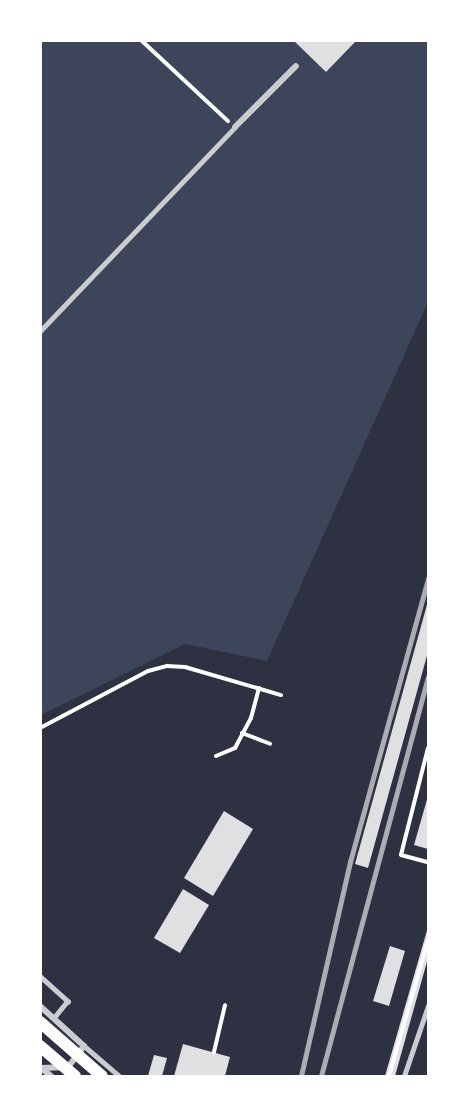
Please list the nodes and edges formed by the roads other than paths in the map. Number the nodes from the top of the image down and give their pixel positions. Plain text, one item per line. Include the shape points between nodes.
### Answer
1 (296, 66) dead end
2 (235, 127) joint
3 (40, 332) edge
4 (40, 976) edge
5 (40, 1006) edge
6 (429, 1006) edge
7 (54, 1018) junction
8 (40, 1022) edge
9 (40, 1045) edge
10 (84, 1046) junction
11 (41, 1067) edge
12 (51, 1077) edge
13 (75, 1077) edge
14 (102, 1077) edge
15 (119, 1077) edge
16 (404, 1077) edge

1 - 2 street
2 - 3 street
4 - 7 lane via 68,1001
5 - 7 street
6 - 16 lane
7 - 9 street
7 - 10 street
8 - 14 main road
9 - 13 main road
10 - 11 street via 68,1067
10 - 15 street
11 - 12 street

